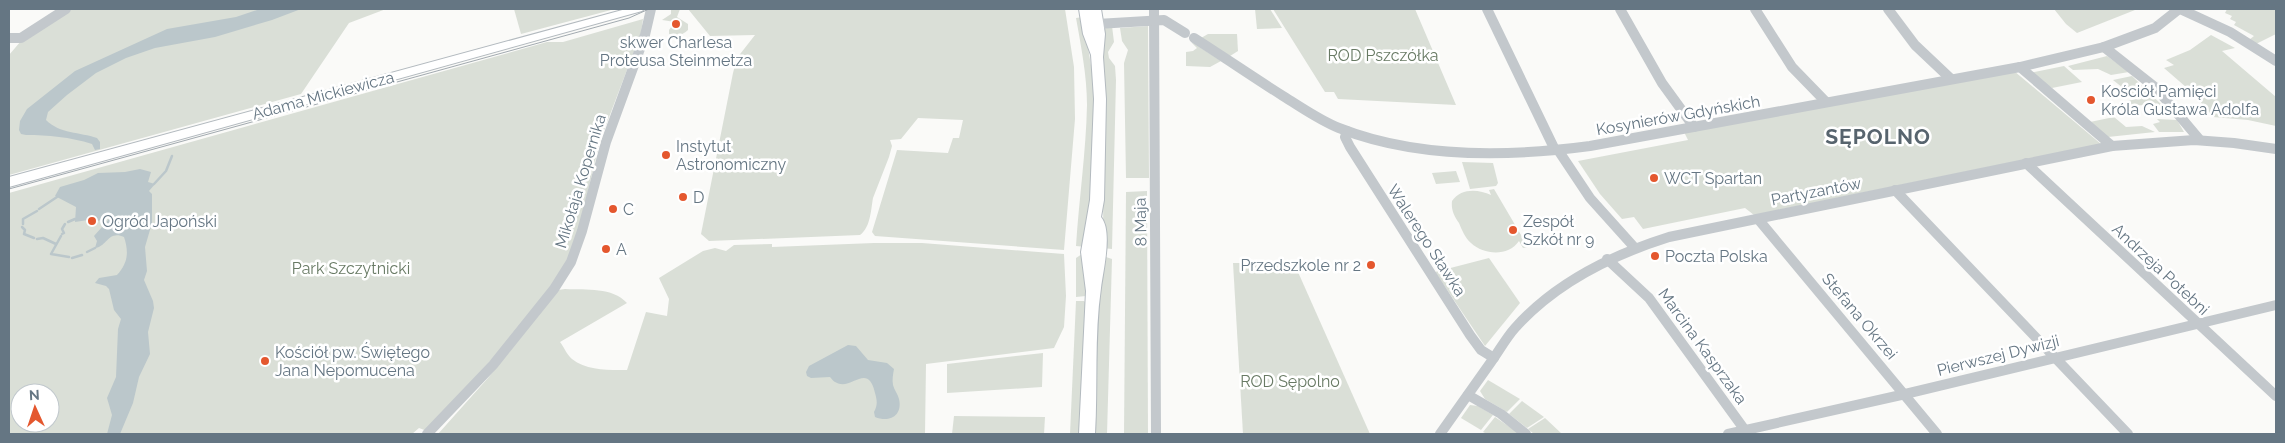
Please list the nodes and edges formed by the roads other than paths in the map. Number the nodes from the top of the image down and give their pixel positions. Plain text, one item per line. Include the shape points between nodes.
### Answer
1 (66, 9) edge
2 (638, 9) edge
3 (651, 9) edge
4 (1085, 9) edge
5 (1095, 9) edge
6 (1154, 9) edge
7 (1487, 9) edge
8 (1620, 9) edge
9 (1755, 9) edge
10 (1888, 9) edge
11 (2179, 9) edge
12 (1155, 21) junction
13 (1098, 24) junction
14 (1185, 32) dead end
15 (9, 38) edge
16 (1194, 38) dead end
17 (2104, 47) junction
18 (1097, 57) junction
19 (2276, 62) edge
20 (2020, 66) junction
21 (1951, 79) junction
22 (1826, 102) junction
23 (1694, 127) junction
24 (1347, 131) junction
25 (2199, 139) junction
26 (2112, 146) junction
27 (2276, 149) edge
28 (1557, 150) junction
29 (2026, 164) junction
30 (9, 182) edge
31 (1895, 190) junction
32 (1758, 219) junction
33 (1634, 247) junction
34 (1608, 259) junction
35 (2276, 305) edge
36 (2200, 325) junction
37 (1494, 358) junction
38 (2054, 358) junction
39 (1904, 394) junction
40 (1468, 395) junction
41 (2276, 396) edge
42 (1746, 432) edge
43 (427, 434) edge
44 (1087, 434) edge
45 (1156, 434) edge
46 (1440, 434) edge
47 (1526, 434) edge
48 (1728, 434) edge
49 (1937, 434) edge
50 (2128, 434) edge

1 - 15 street via 21,38
2 - 30 main road, Adama Mickiewicza
3 - 43 street, Mikołaja Kopernika via 606,142 571,262 554,289 504,351
4 - 18 main road
5 - 13 main road
6 - 12 street, 8 Maja
7 - 28 street
8 - 23 street via 1662,83
9 - 22 street via 1792,67
10 - 21 street via 1915,45
11 - 17 street, Kosynierów Gdyńskich via 2155,28
11 - 19 street via 2230,32
12 - 13 street
12 - 14 street via 1168,21
12 - 45 street, 8 Maja
13 - 18 main road
16 - 24 street, Kosynierów Gdyńskich via 1307,111
17 - 20 street, Kosynierów Gdyńskich
17 - 25 street via 2161,90
18 - 44 main road via 1100,99 1096,213 1100,244 1093,291
20 - 21 street, Kosynierów Gdyńskich
20 - 26 street
21 - 22 street, Kosynierów Gdyńskich
22 - 23 street, Kosynierów Gdyńskich
23 - 28 street, Kosynierów Gdyńskich
24 - 28 street, Kosynierów Gdyńskich via 1434,149 1488,152
24 - 37 street, Walerego Sławka via 1345,137 1350,147 1470,335 1481,350
25 - 26 street, Partyzantów
25 - 27 street, Partyzantów
26 - 29 street, Partyzantów
28 - 33 street via 1592,201
29 - 31 street, Partyzantów
29 - 36 street, Andrzeja Potebni
31 - 32 street, Partyzantów
31 - 38 street
32 - 33 street, Partyzantów
32 - 39 street, Stefana Okrzei
33 - 34 street, Partyzantów
34 - 37 street, Partyzantów via 1579,274 1544,301 1515,328
34 - 42 street, Marcina Kasprzaka via 1649,298
35 - 36 street, Pierwszej Dywizji
36 - 38 street, Pierwszej Dywizji
36 - 41 street, Andrzeja Potebni
37 - 40 street, Partyzantów
38 - 39 street, Pierwszej Dywizji
38 - 50 street
39 - 42 street, Pierwszej Dywizji
39 - 49 street, Stefana Okrzei
40 - 46 street, Partyzantów
40 - 47 street via 1501,414
42 - 48 street, Pierwszej Dywizji

